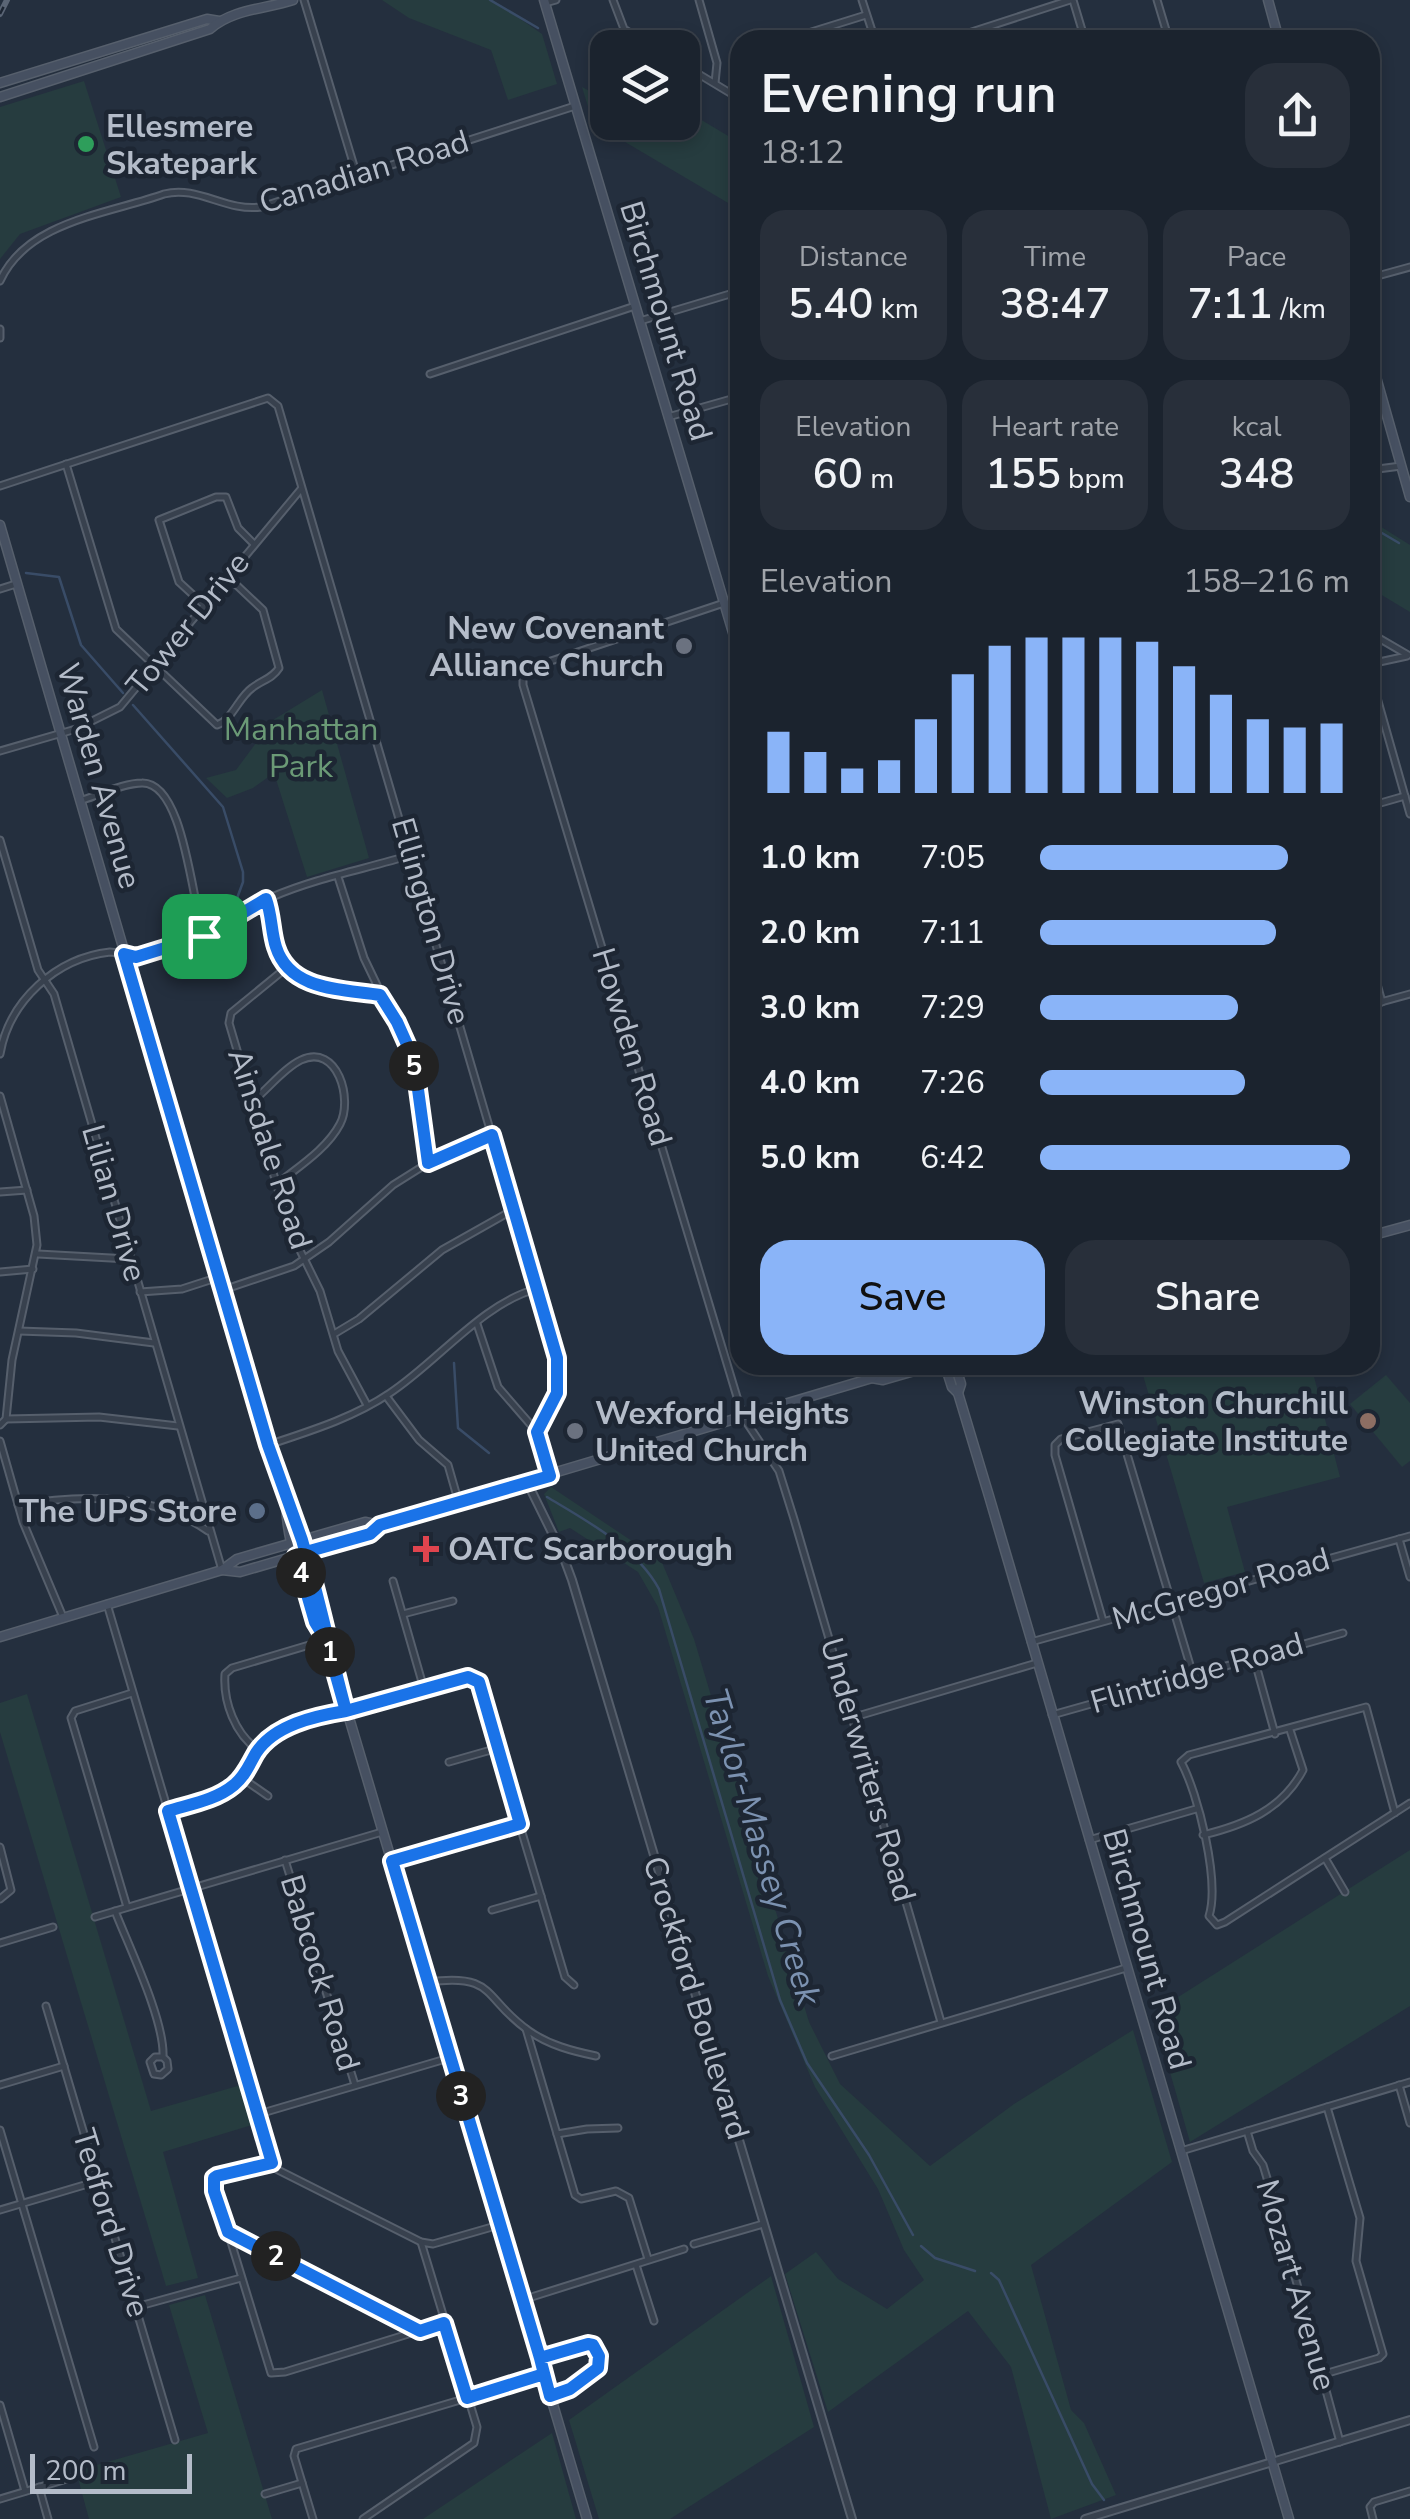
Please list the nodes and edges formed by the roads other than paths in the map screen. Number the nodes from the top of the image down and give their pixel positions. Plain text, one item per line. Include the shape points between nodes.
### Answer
1 (293, 0) edge
2 (304, 0) edge
3 (556, 0) edge
4 (613, 0) edge
5 (699, 0) edge
6 (862, 0) edge
7 (1072, 0) edge
8 (1157, 0) edge
9 (1268, 0) edge
10 (545, 2) edge
11 (260, 4) edge
12 (866, 15) junction
13 (626, 30) edge
14 (818, 30) edge
15 (871, 30) edge
16 (978, 30) edge
17 (1082, 30) edge
18 (1166, 30) edge
19 (1276, 30) edge
20 (117, 54) junction
21 (700, 74) edge
22 (716, 83) junction
23 (0, 84) edge
24 (730, 92) edge
25 (0, 97) edge
26 (575, 106) junction
27 (356, 176) junction
28 (1410, 267) edge
29 (1380, 275) edge
30 (0, 281) edge
31 (730, 295) edge
32 (635, 306) junction
33 (640, 322) junction
34 (0, 329) edge
35 (0, 338) edge
36 (430, 374) dead end
37 (1380, 391) edge
38 (730, 400) edge
39 (668, 417) junction
40 (66, 464) junction
41 (1401, 466) junction
42 (1380, 469) edge
43 (0, 486) edge
44 (301, 489) junction
45 (1410, 497) edge
46 (0, 525) edge
47 (254, 544) junction
48 (228, 578) junction
49 (17, 584) junction
50 (0, 589) edge
51 (724, 603) junction
52 (204, 605) junction
53 (730, 623) edge
54 (1380, 639) edge
55 (1409, 655) edge
56 (1380, 662) edge
57 (154, 667) junction
58 (1380, 707) edge
59 (1382, 714) joint
60 (61, 733) junction
61 (0, 751) edge
62 (1405, 796) junction
63 (82, 800) junction
64 (1380, 803) edge
65 (1410, 814) edge
66 (0, 840) edge
67 (411, 855) junction
68 (338, 877) junction
69 (266, 899) junction
70 (204, 936) junction
71 (124, 954) junction
72 (286, 968) junction
73 (45, 980) junction
74 (1410, 994) edge
75 (380, 995) junction
76 (1380, 995) edge
77 (1382, 1002) joint
78 (1, 1039) edge
79 (0, 1054) edge
80 (0, 1096) edge
81 (252, 1102) junction
82 (2, 1113) edge
83 (492, 1135) junction
84 (428, 1163) junction
85 (277, 1184) junction
86 (27, 1190) junction
87 (0, 1192) edge
88 (513, 1210) junction
89 (1410, 1225) edge
90 (1380, 1233) edge
91 (37, 1254) junction
92 (304, 1258) junction
93 (129, 1259) junction
94 (33, 1269) junction
95 (0, 1272) edge
96 (219, 1277) junction
97 (536, 1289) junction
98 (223, 1290) junction
99 (140, 1292) junction
100 (477, 1324) junction
101 (20, 1332) junction
102 (334, 1334) junction
103 (154, 1344) junction
104 (730, 1372) edge
105 (731, 1375) edge
106 (875, 1375) edge
107 (900, 1375) edge
108 (949, 1375) edge
109 (958, 1375) edge
110 (872, 1378) junction
111 (958, 1393) junction
112 (386, 1396) junction
113 (367, 1405) junction
114 (743, 1416) junction
115 (3, 1422) edge
116 (178, 1426) junction
117 (537, 1432) junction
118 (0, 1442) edge
119 (268, 1445) junction
120 (550, 1476) junction
121 (527, 1482) junction
122 (458, 1500) junction
123 (286, 1501) junction
124 (18, 1506) junction
125 (380, 1525) junction
126 (210, 1532) junction
127 (1410, 1536) edge
128 (1399, 1539) junction
129 (302, 1540) junction
130 (292, 1543) junction
131 (306, 1552) junction
132 (296, 1556) junction
133 (222, 1570) junction
134 (1410, 1577) edge
135 (393, 1581) dead end
136 (453, 1600) dead end
137 (1172, 1602) junction
138 (108, 1604) junction
139 (403, 1614) junction
140 (64, 1619) junction
141 (1103, 1622) junction
142 (1343, 1632) dead end
143 (0, 1637) edge
144 (326, 1640) junction
145 (1031, 1642) junction
146 (1254, 1658) junction
147 (1037, 1663) junction
148 (1193, 1675) junction
149 (424, 1689) junction
150 (132, 1693) junction
151 (346, 1711) junction
152 (1052, 1715) junction
153 (852, 1718) junction
154 (1290, 1730) junction
155 (1274, 1734) junction
156 (498, 1748) junction
157 (258, 1750) junction
158 (448, 1762) dead end
159 (242, 1778) junction
160 (268, 1796) dead end
161 (1410, 1803) edge
162 (1196, 1809) junction
163 (168, 1811) junction
164 (1395, 1813) junction
165 (520, 1824) junction
166 (382, 1832) junction
167 (1203, 1834) junction
168 (1089, 1840) junction
169 (0, 1847) edge
170 (1325, 1858) junction
171 (285, 1860) junction
172 (392, 1861) junction
173 (191, 1888) junction
174 (1345, 1892) dead end
175 (541, 1896) junction
176 (0, 1899) edge
177 (127, 1907) junction
178 (492, 1910) dead end
179 (115, 1911) junction
180 (95, 1916) dead end
181 (53, 1927) dead end
182 (0, 1943) edge
183 (1126, 1968) junction
184 (428, 1982) junction
185 (574, 1986) dead end
186 (46, 2006) dead end
187 (942, 2022) junction
188 (526, 2029) junction
189 (596, 2056) dead end
190 (832, 2056) dead end
191 (163, 2057) dead end
192 (450, 2058) junction
193 (64, 2066) junction
194 (1410, 2082) edge
195 (0, 2085) edge
196 (1399, 2085) junction
197 (355, 2086) junction
198 (1328, 2107) junction
199 (258, 2114) junction
200 (1410, 2124) edge
201 (618, 2128) dead end
202 (0, 2130) edge
203 (1247, 2131) junction
204 (557, 2134) junction
205 (1181, 2152) junction
206 (272, 2163) junction
207 (98, 2181) junction
208 (22, 2204) junction
209 (0, 2210) edge
210 (500, 2224) junction
211 (763, 2224) junction
212 (228, 2232) junction
213 (421, 2242) junction
214 (694, 2244) dead end
215 (684, 2249) dead end
216 (648, 2260) junction
217 (636, 2265) junction
218 (241, 2278) junction
219 (522, 2300) junction
220 (136, 2307) junction
221 (654, 2321) dead end
222 (444, 2323) junction
223 (420, 2331) junction
224 (540, 2358) junction
225 (544, 2374) junction
226 (1321, 2376) junction
227 (550, 2396) junction
228 (467, 2398) junction
229 (0, 2404) edge
230 (1409, 2422) edge
231 (3, 2426) edge
232 (175, 2440) dead end
233 (1340, 2442) junction
234 (94, 2447) dead end
235 (1273, 2464) junction
236 (70, 2478) dead end
237 (302, 2483) junction
238 (39, 2487) junction
239 (26, 2491) junction
240 (1410, 2491) edge
241 (265, 2494) dead end
242 (0, 2499) edge
243 (48, 2519) edge
244 (313, 2519) edge
245 (363, 2519) edge
246 (587, 2519) edge
247 (852, 2519) edge
248 (1085, 2519) edge
249 (1289, 2519) edge
250 (1374, 2519) edge

1 - 11 main road via 266,9
2 - 27 street
3 - 10 street
4 - 13 street
5 - 22 street via 718,63
6 - 12 street
7 - 16 street
7 - 17 street
8 - 18 street
9 - 19 main road
10 - 26 main road, Birchmount Road
11 - 20 main road via 210,29
12 - 14 street
12 - 15 street
20 - 23 main road
20 - 25 main road
21 - 22 street
22 - 24 street
26 - 27 street, Canadian Road
26 - 32 main road, Birchmount Road
27 - 30 street, Canadian Road via 251,208 191,192 164,194 43,235 14,257
28 - 29 street
31 - 33 street
32 - 33 main road, Birchmount Road
32 - 36 street
33 - 39 main road, Birchmount Road
34 - 35 street
37 - 41 main road
38 - 39 street
39 - 51 main road, Birchmount Road
40 - 43 street, Ellington Drive
40 - 44 street, Ellington Drive via 268,398 278,406
40 - 57 street via 112,622
41 - 42 street
41 - 45 main road
44 - 47 street, Tower Drive
44 - 67 street, Ellington Drive
46 - 49 main road, Warden Avenue
47 - 48 street, Tower Drive
47 - 52 street via 238,528 226,496 161,518 176,575
48 - 52 street, Tower Drive
48 - 57 street via 264,610 278,658 275,675 252,688 217,725
49 - 50 street
49 - 60 main road, Warden Avenue
51 - 53 main road, Birchmount Road
51 - 104 street, Howden Road via 533,667 523,677
52 - 57 street, Tower Drive
54 - 55 street
55 - 56 street
57 - 60 street, Tower Drive via 118,708
58 - 59 street
59 - 62 street
60 - 61 street, Tower Drive
60 - 63 main road, Warden Avenue
62 - 64 street
62 - 65 street
63 - 70 street via 138,782 161,792 181,836
63 - 71 main road, Warden Avenue
66 - 73 street, Lilian Drive
67 - 68 street
67 - 83 street, Ellington Drive
68 - 69 street
68 - 75 street
69 - 70 street
69 - 72 street
70 - 71 street via 136,957
71 - 73 street via 86,958
71 - 96 main road, Warden Avenue
72 - 75 street via 310,983
72 - 81 street, Ainsdale Road via 228,1018
73 - 78 street via 16,1010
73 - 93 street, Lilian Drive
74 - 77 street
75 - 84 street via 414,1060
76 - 77 street
78 - 79 street
80 - 82 street
81 - 85 street, Ainsdale Road
81 - 85 street via 303,1058 327,1062 341,1079 341,1122
82 - 86 street
83 - 84 street
83 - 88 street, Ellington Drive
84 - 92 street
85 - 92 street, Ainsdale Road
86 - 87 street
86 - 91 street
88 - 97 street, Ellington Drive
88 - 102 street via 442,1250
89 - 90 main road
91 - 93 street
91 - 94 street
92 - 98 street
92 - 102 street, Ainsdale Road
93 - 99 street, Lilian Drive
94 - 95 street
94 - 101 street
96 - 98 main road, Warden Avenue
96 - 99 street
97 - 100 street
97 - 117 street, Ellington Drive via 559,1372 557,1393
98 - 119 main road, Warden Avenue
99 - 103 street, Lilian Drive
100 - 112 street
100 - 117 street via 498,1387
101 - 103 street
101 - 115 street
102 - 113 street, Ainsdale Road
103 - 116 street, Lilian Drive
105 - 114 street, Howden Road
106 - 110 main road
107 - 110 main road
108 - 111 main road, Birchmount Road
109 - 111 main road, Birchmount Road
110 - 114 main road
111 - 145 main road, Birchmount Road
112 - 113 street
112 - 122 street via 448,1465
113 - 119 street
114 - 120 main road
114 - 153 street, Underwriters Road via 779,1471
115 - 116 street via 98,1417
116 - 126 street, Lilian Drive
117 - 120 street
118 - 124 street
119 - 123 main road, Warden Avenue
120 - 121 main road
121 - 122 main road
121 - 211 street, Crockford Boulevard via 572,1580
122 - 125 main road
123 - 129 main road, Warden Avenue
123 - 130 main road, Warden Avenue
124 - 126 street via 88,1498 148,1504
124 - 140 street
125 - 129 main road via 365,1522
125 - 131 main road via 370,1534
126 - 133 street, Lilian Drive
127 - 128 street, McGregor Road
128 - 134 street
128 - 137 street, McGregor Road
129 - 130 main road
129 - 131 main road, Warden Avenue
130 - 132 main road, Warden Avenue
130 - 133 main road
131 - 132 main road
131 - 144 main road, Warden Avenue
132 - 133 main road via 240,1572
132 - 144 main road, Warden Avenue
133 - 138 main road
135 - 139 street
136 - 139 street
137 - 141 street, McGregor Road
137 - 141 street via 1120,1426 1061,1439 1054,1455
137 - 148 street
138 - 140 main road
138 - 150 street
139 - 149 street
140 - 143 main road
141 - 145 street, McGregor Road
142 - 146 street, Flintridge Road
144 - 151 main road, Warden Avenue
144 - 157 street via 225,1674 234,1723
145 - 147 main road, Birchmount Road
146 - 148 street, Flintridge Road
146 - 155 street
147 - 152 main road, Birchmount Road
147 - 153 street
148 - 152 street, Flintridge Road
149 - 151 street
149 - 156 street via 476,1678
150 - 163 street
150 - 177 street via 70,1718
151 - 157 street via 282,1729
151 - 166 main road, Warden Avenue
152 - 168 main road, Birchmount Road
153 - 187 street, Underwriters Road
154 - 155 street
154 - 164 street via 1369,1708
154 - 167 street via 1303,1770 1294,1787 1243,1824
155 - 162 street via 1182,1759
156 - 158 street
156 - 165 street
157 - 159 street
159 - 160 street
159 - 163 street via 222,1794
161 - 164 street
162 - 167 street
162 - 168 street
163 - 173 street
164 - 170 street
165 - 172 street
165 - 175 street
166 - 171 street
166 - 172 main road, Warden Avenue
167 - 170 street via 1210,1916 1217,1925
168 - 183 main road, Birchmount Road
169 - 176 street via 11,1890
170 - 174 street
171 - 173 street
171 - 197 street, Babcock Road
172 - 184 main road, Warden Avenue
173 - 177 street
173 - 199 street
175 - 178 street
175 - 185 street via 565,1977
177 - 179 street
179 - 180 street
179 - 191 street via 149,1998
181 - 182 street
183 - 187 street
183 - 205 main road, Birchmount Road
184 - 188 street via 471,1980
184 - 192 main road, Warden Avenue
186 - 193 street, Tedford Drive
187 - 190 street
188 - 189 street
188 - 204 street
192 - 197 street
192 - 210 main road, Warden Avenue
193 - 195 street
193 - 207 street, Tedford Drive
194 - 196 street
196 - 198 street
196 - 200 street
197 - 199 street
198 - 203 street
198 - 226 street via 1360,2218 1356,2261 1383,2354
199 - 206 street
201 - 204 street
202 - 208 street
203 - 205 street
203 - 226 street, Mozart Avenue via 1263,2165
204 - 216 street via 575,2196 616,2191 629,2198
205 - 235 main road, Birchmount Road
206 - 212 street via 214,2178
206 - 213 street
207 - 208 street
207 - 220 street, Tedford Drive
208 - 209 street
208 - 234 street
210 - 213 street
210 - 219 main road, Warden Avenue
211 - 214 street
211 - 247 street, Crockford Boulevard
212 - 218 street
212 - 223 street
213 - 222 street
215 - 216 street
216 - 217 street
217 - 219 street
217 - 221 street
218 - 220 street
218 - 223 street via 271,2373
219 - 224 main road, Warden Avenue
220 - 232 street, Tedford Drive
222 - 223 street
222 - 228 street
224 - 225 main road, Warden Avenue
224 - 227 street via 588,2344 599,2356 594,2371
225 - 227 main road, Warden Avenue
225 - 228 street
226 - 233 street, Mozart Avenue
227 - 246 main road, Warden Avenue
228 - 237 street via 296,2449
228 - 245 street via 477,2427 474,2443
229 - 231 street
230 - 233 street
231 - 239 street
233 - 235 street
235 - 248 street
235 - 249 main road, Birchmount Road
236 - 238 street
237 - 241 street
237 - 244 street
238 - 239 street
238 - 243 street
239 - 242 street
240 - 250 street via 1374,2502

